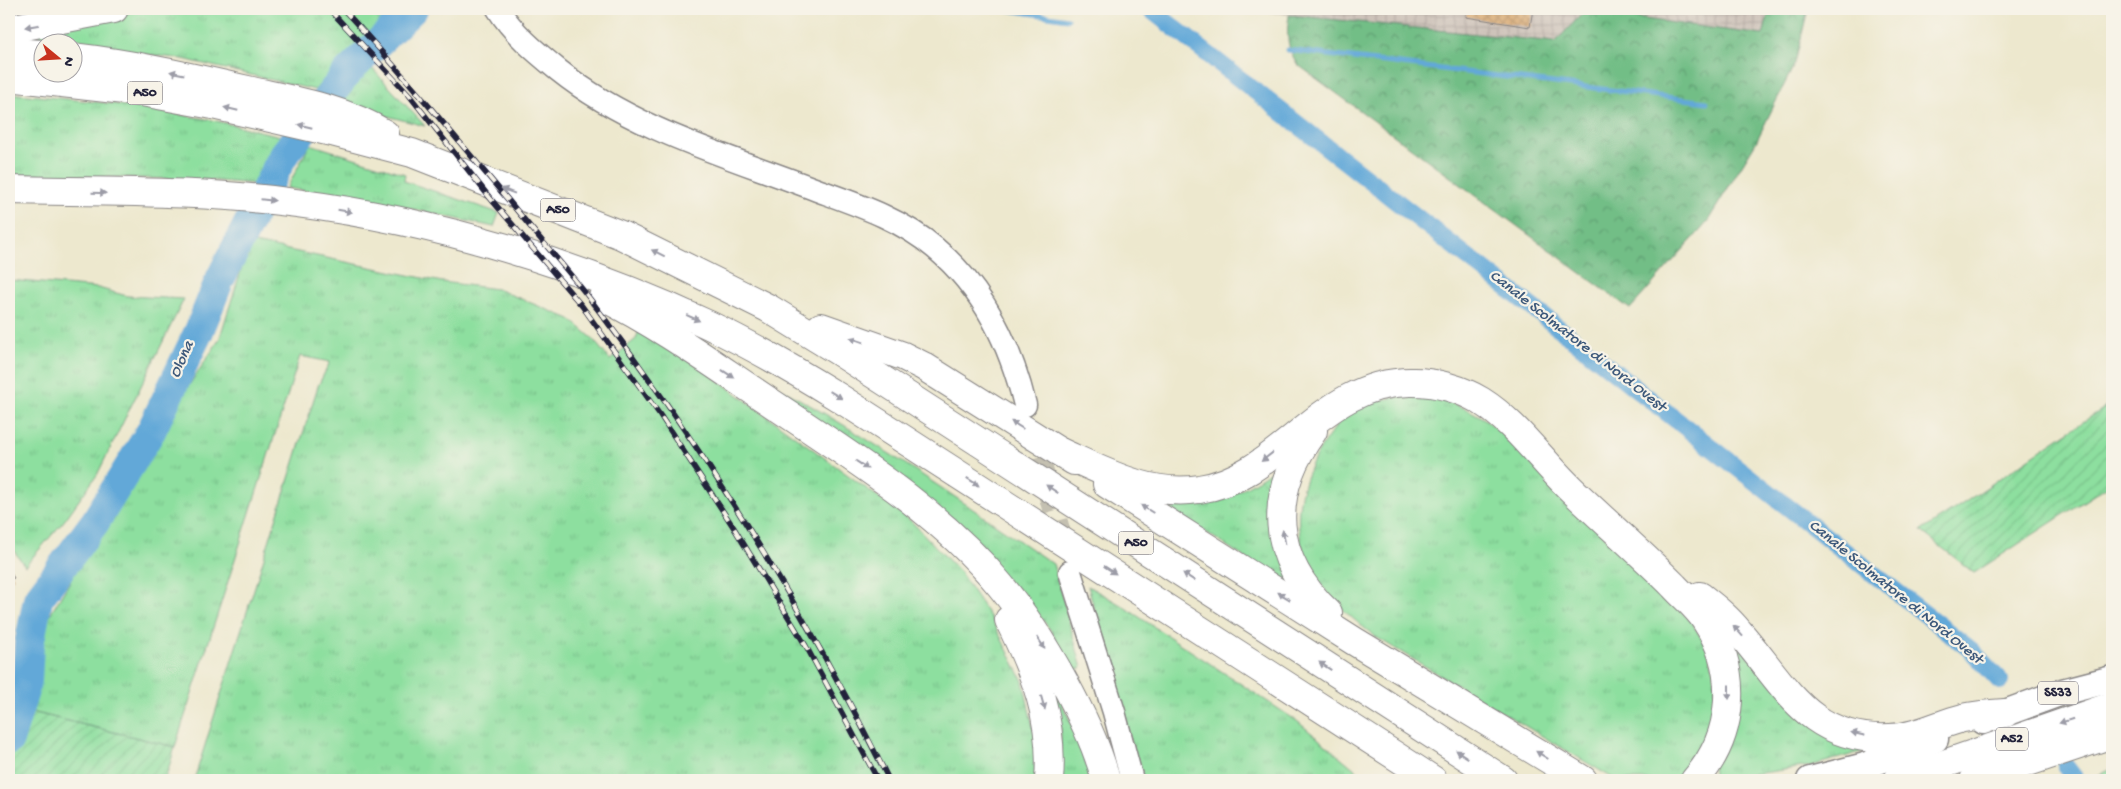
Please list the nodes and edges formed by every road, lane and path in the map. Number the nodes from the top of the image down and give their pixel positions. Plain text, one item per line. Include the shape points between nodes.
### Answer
1 (114, 9) edge
2 (498, 9) edge
3 (9, 29) edge
4 (9, 52) edge
5 (32, 53) edge
6 (82, 59) edge
7 (9, 77) edge
8 (286, 110) junction
9 (9, 190) edge
10 (51, 191) junction
11 (9, 195) edge
12 (509, 250) junction
13 (768, 308) junction
14 (1025, 405) tunnel mouth
15 (1334, 407) junction
16 (1058, 451) junction
17 (1640, 552) junction
18 (980, 563) junction
19 (1070, 572) tunnel mouth
20 (1080, 608) junction
21 (1408, 671) junction
22 (2112, 678) edge
23 (2112, 706) edge
24 (2005, 713) junction
25 (1345, 724) junction
26 (2112, 734) edge
27 (2112, 745) edge
28 (1049, 780) edge
29 (1106, 780) edge
30 (1117, 780) edge
31 (1132, 780) edge
32 (1398, 780) edge
33 (1433, 780) edge
34 (1502, 780) edge
35 (1583, 780) edge
36 (1695, 780) edge
37 (1810, 780) edge
38 (1898, 780) edge
39 (1974, 780) edge
40 (2013, 780) edge

1 -> 3 highway
2 - 14 main road via 537,53 576,85 612,108 660,130 884,216 934,247 962,273 995,321 1014,365
4 - 5 highway
8 -> 6 highway via 175,73
8 -> 7 highway, A50
13 -> 8 highway, A50 via 621,235 412,154 377,129
9 - 10 highway, A50
10 - 11 highway
10 -> 12 highway, A50 via 238,197 297,203 431,228
12 -> 18 highway via 644,317 896,488
12 -> 25 highway, A50 via 649,298 768,355 935,458
16 -> 13 highway via 916,362
34 -> 13 highway, A50
15 -> 16 highway via 1241,476 1199,490 1134,484
15 - 17 highway via 1378,386 1408,382 1435,384 1473,396 1502,416 1558,476
21 -> 15 highway via 1316,602 1294,570 1286,550 1281,523 1290,468 1299,450
21 -> 16 highway via 1290,600
24 -> 17 highway via 1962,718 1891,738 1860,735 1830,726 1794,701 1719,611
17 -> 36 highway via 1699,611 1715,635 1726,665 1729,695 1725,724 1716,749
18 -> 28 highway via 1000,597 1040,693 1050,737
18 -> 29 highway via 1021,612 1054,664 1084,721
19 - 20 main road
20 - 30 main road
20 - 31 main road
35 -> 21 highway
22 - 24 highway, SS33
23 -> 38 highway, A52
24 - 37 highway, SS33 via 1864,766
25 - 32 highway
25 - 33 highway, A50
26 - 39 highway, A52
27 - 40 highway

